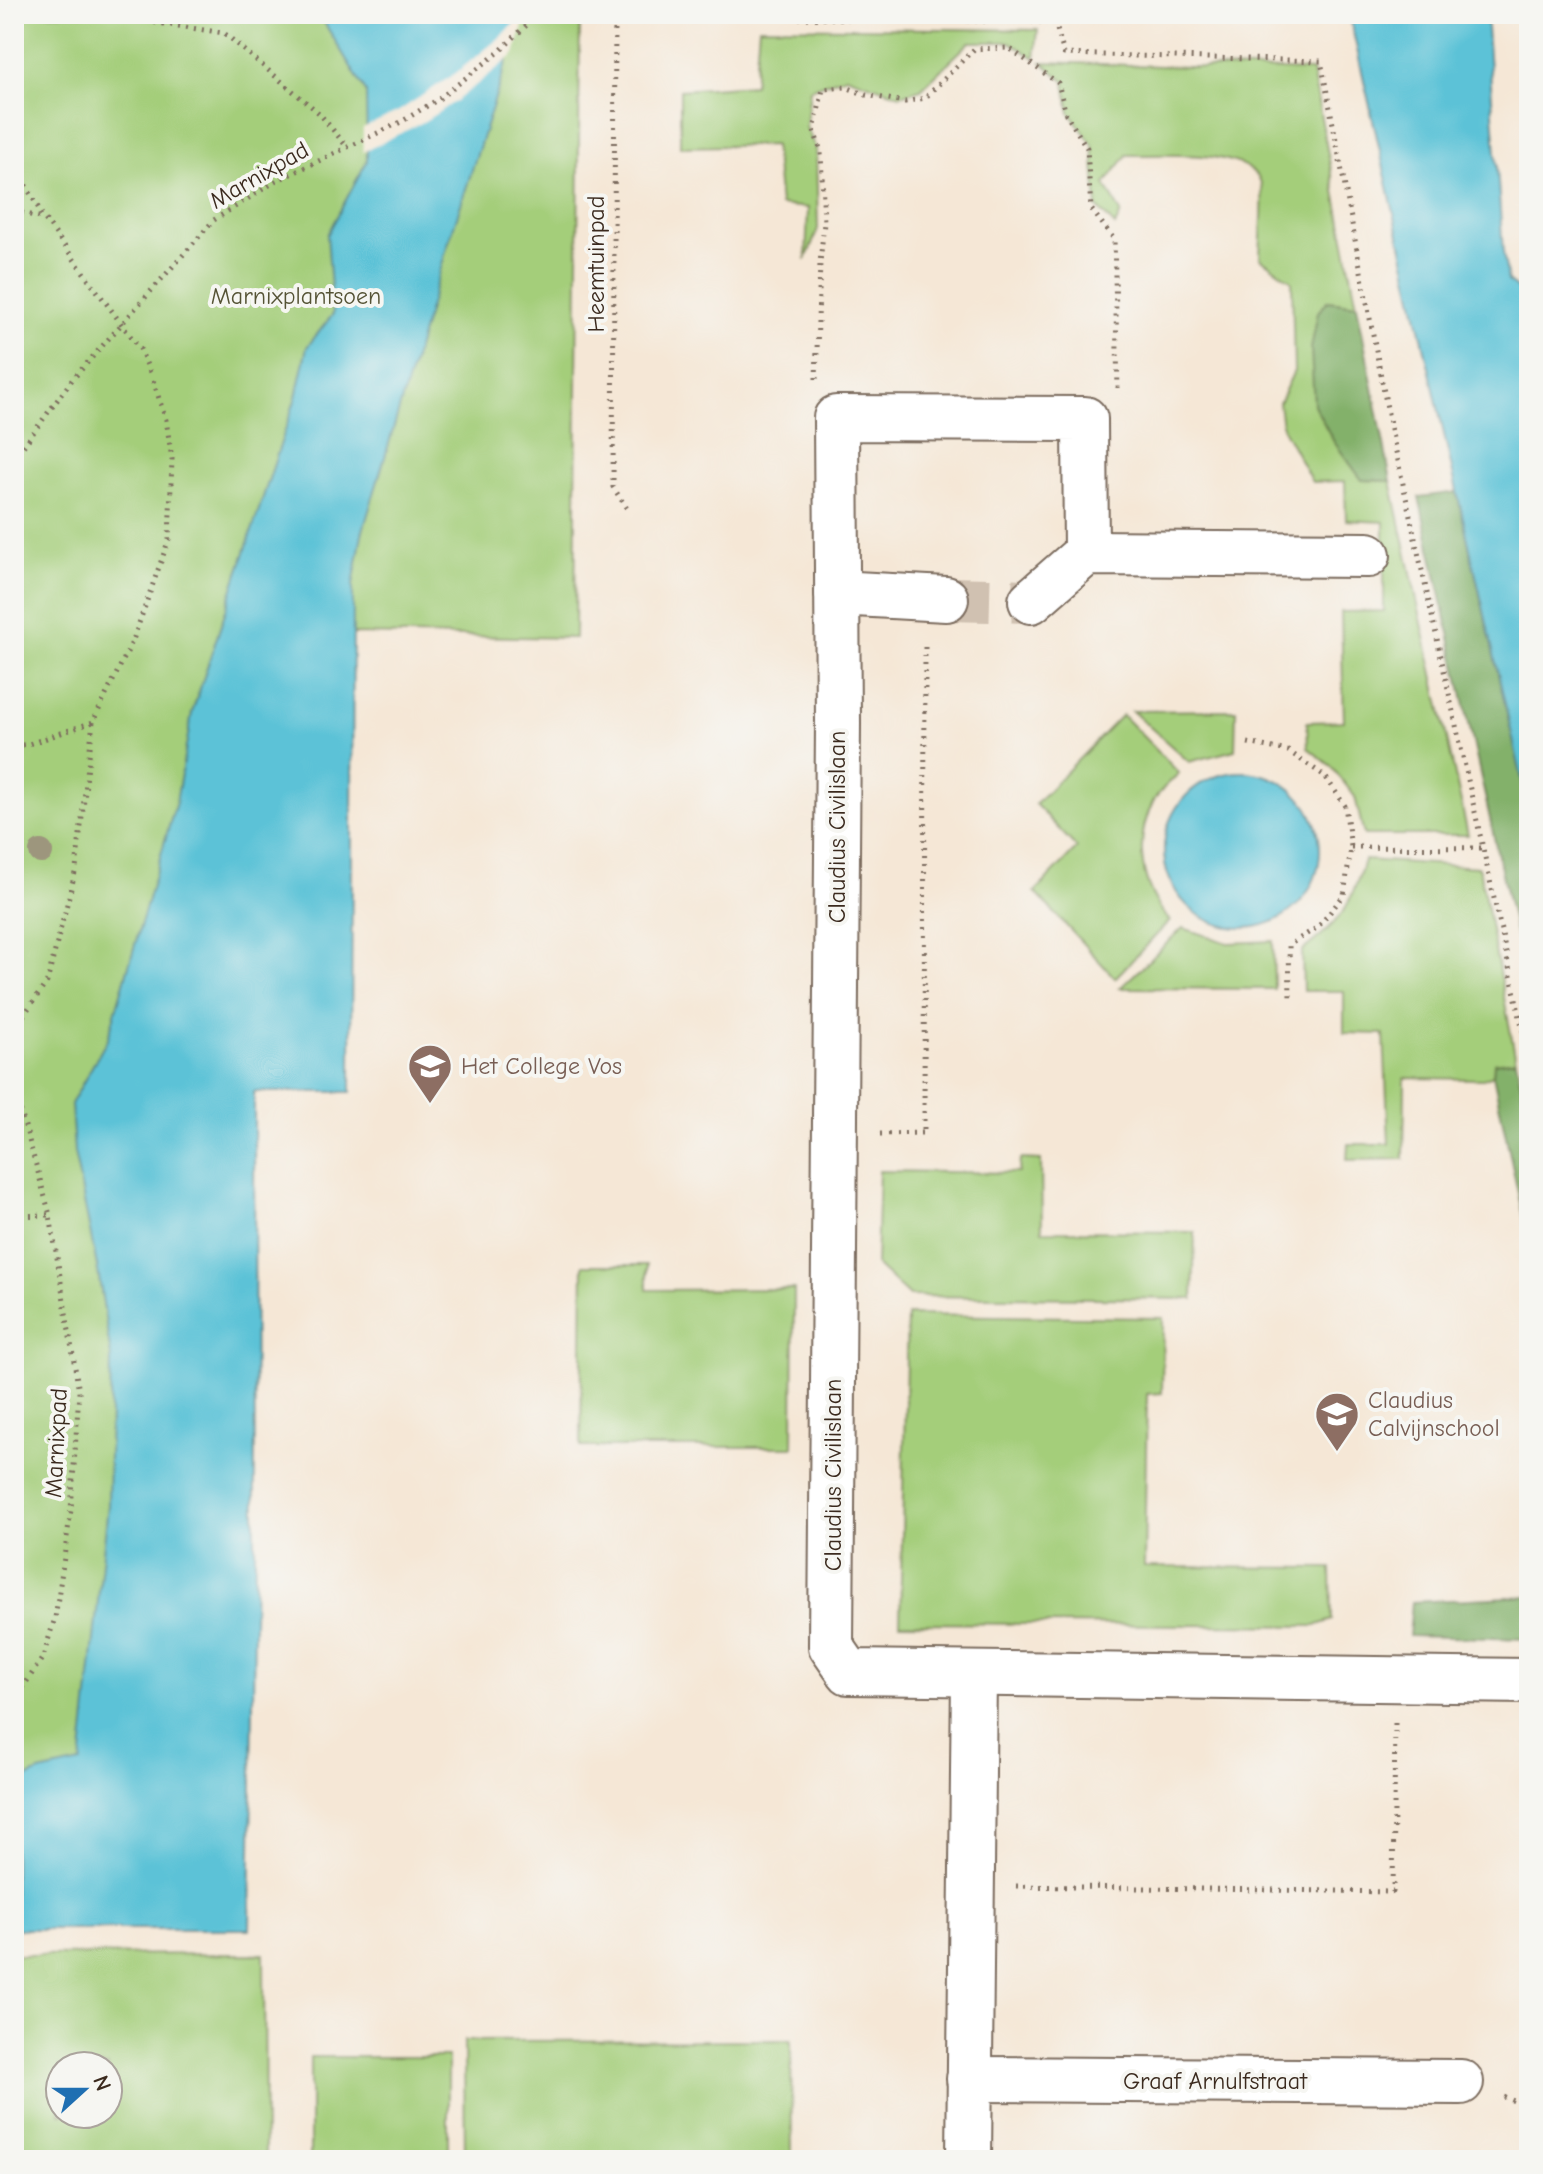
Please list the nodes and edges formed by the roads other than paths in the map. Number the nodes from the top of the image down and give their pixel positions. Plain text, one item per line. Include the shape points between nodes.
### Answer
1 (1086, 553) junction
2 (1368, 555) dead end
3 (837, 593) junction
4 (936, 599) tunnel mouth
5 (1031, 601) tunnel mouth
6 (974, 1675) junction
7 (1529, 1681) edge
8 (969, 2079) junction
9 (1461, 2082) dead end
10 (969, 2160) edge

1 - 2 street
1 - 3 street, Claudius Civilislaan via 1085,419 836,418
1 - 5 street
3 - 4 street
3 - 6 street, Claudius Civilislaan via 831,1646 849,1672
6 - 7 street, Claudius Civilislaan
6 - 8 street
8 - 9 street, Graaf Arnulfstraat
8 - 10 street

